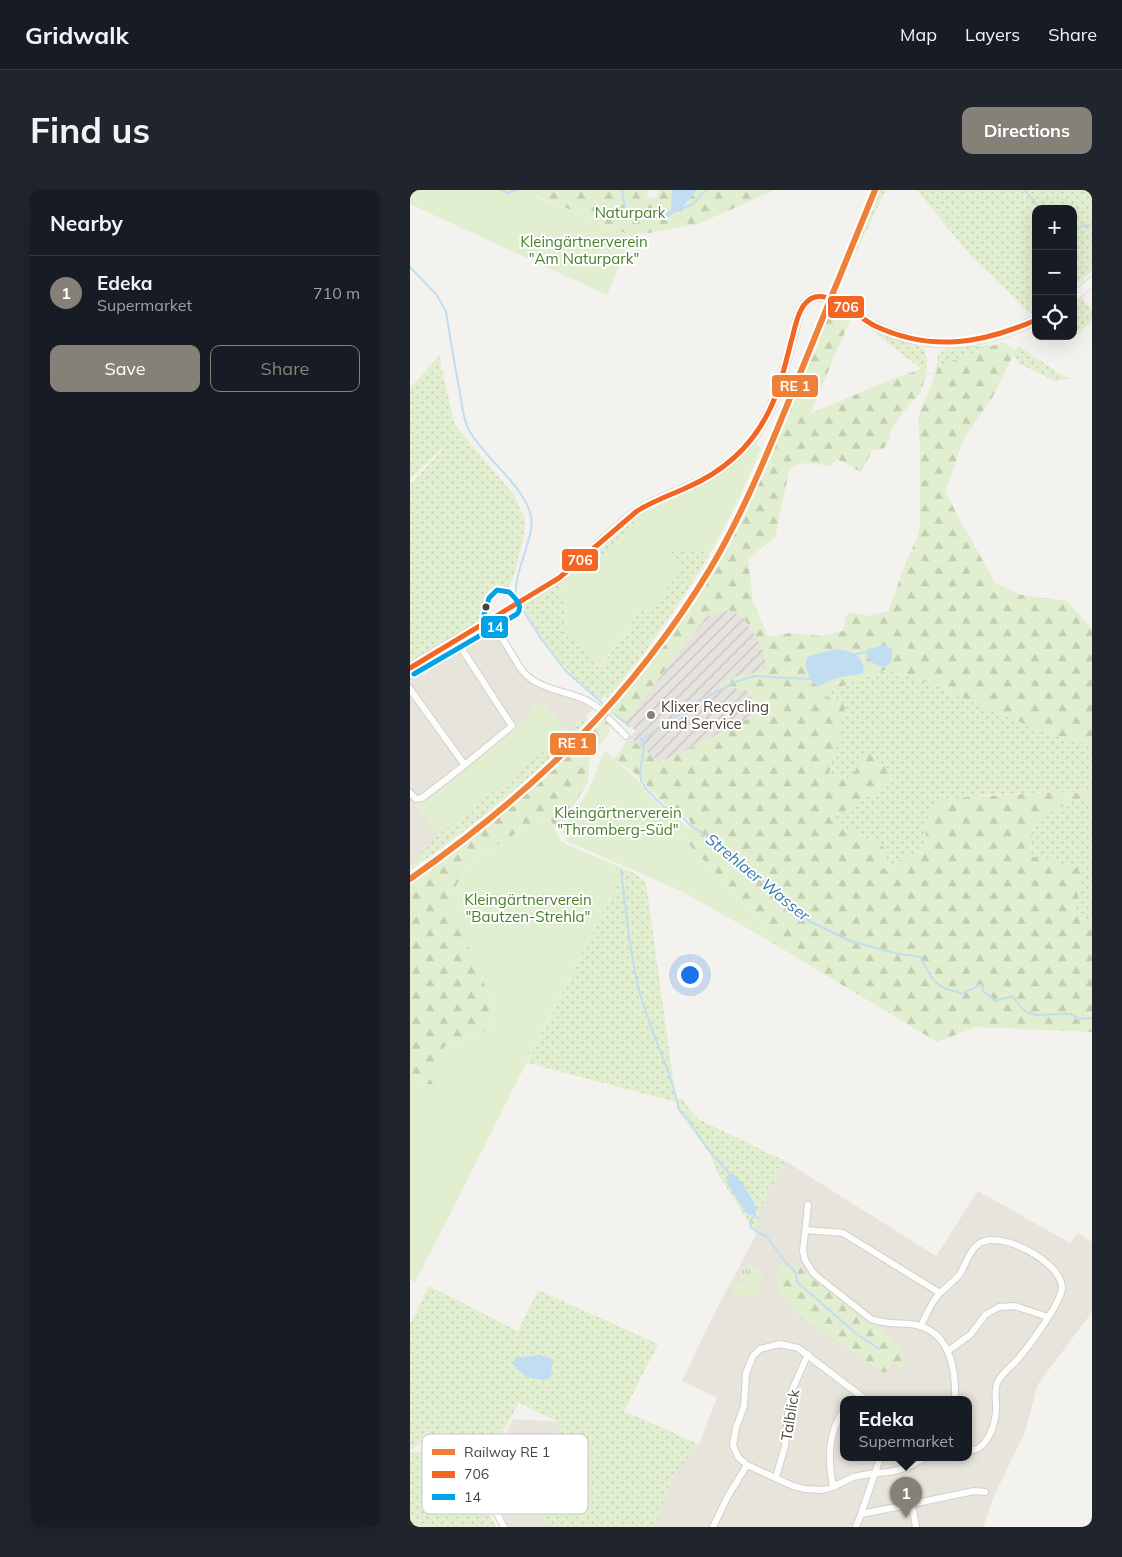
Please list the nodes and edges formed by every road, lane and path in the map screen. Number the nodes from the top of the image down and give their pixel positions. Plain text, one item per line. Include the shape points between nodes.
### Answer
1 (1092, 282) edge
2 (1076, 295) edge
3 (1032, 322) edge
4 (491, 620) junction
5 (456, 640) junction
6 (410, 668) edge
7 (410, 689) edge
8 (598, 708) tunnel mouth
9 (609, 719) tunnel mouth
10 (626, 736) dead end
11 (464, 764) junction
12 (410, 793) edge
13 (808, 1205) dead end
14 (806, 1230) junction
15 (940, 1293) junction
16 (1048, 1317) junction
17 (921, 1326) junction
18 (948, 1351) junction
19 (808, 1354) junction
20 (857, 1393) junction
21 (854, 1396) edge
22 (862, 1396) edge
23 (955, 1396) edge
24 (840, 1418) edge
25 (972, 1450) edge
26 (879, 1461) edge
27 (919, 1461) edge
28 (747, 1465) junction
29 (875, 1473) junction
30 (776, 1477) junction
31 (833, 1487) junction
32 (985, 1492) dead end
33 (912, 1504) junction
34 (497, 1514) edge
35 (861, 1514) junction
36 (504, 1527) edge
37 (713, 1527) edge
38 (856, 1527) edge
39 (916, 1527) edge

1 - 2 street
3 - 4 street via 1004,335 966,343 934,343 890,332 841,304 816,296 802,306 778,388 765,420 746,446 719,470 635,512 561,576
4 - 5 street
4 - 8 street via 527,676
5 - 6 street
5 - 11 street via 512,726
7 - 11 street
9 - 10 street
11 - 12 street via 422,798 416,799
13 - 14 street
14 - 15 street via 843,1233
14 - 17 street via 803,1251 814,1274 871,1319
15 - 16 street via 951,1285 980,1243 996,1240 1034,1254 1046,1262 1061,1281 1060,1297
15 - 17 street
16 - 18 street via 1015,1306 999,1307 985,1315 971,1334
16 - 25 street via 1017,1360 1001,1376 995,1395 995,1420 987,1439 980,1448
17 - 18 street via 934,1334
18 - 23 street via 955,1378
19 - 20 street
19 - 28 street via 780,1344 760,1349 753,1356 746,1373 744,1406 733,1445 738,1457
19 - 30 street, Talblick via 789,1403 785,1446
20 - 21 street
20 - 22 street
24 - 31 street via 829,1453
26 - 29 street
27 - 29 street via 909,1467
28 - 30 street
28 - 37 street
29 - 31 street via 852,1477
29 - 35 street
30 - 31 street via 805,1489
32 - 33 street via 974,1491
33 - 35 street
33 - 39 street
34 - 36 street
35 - 38 street

